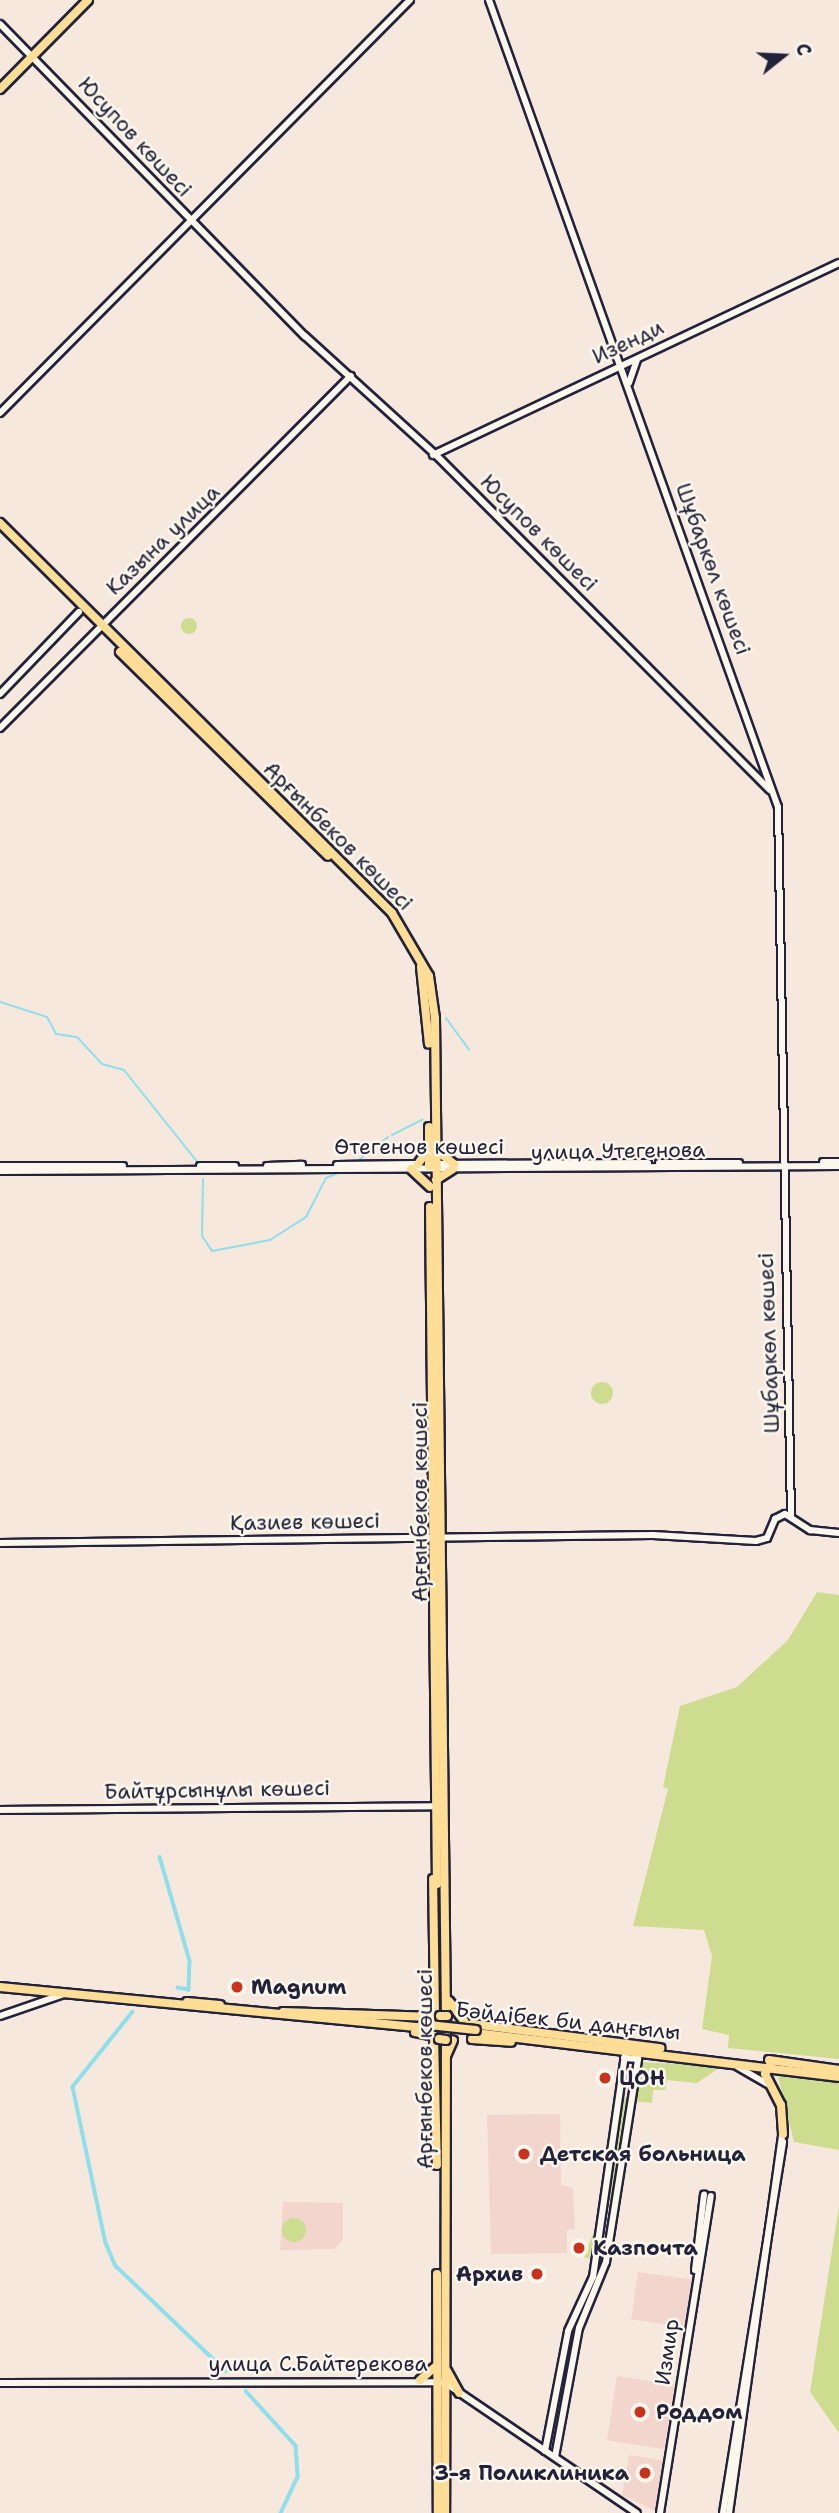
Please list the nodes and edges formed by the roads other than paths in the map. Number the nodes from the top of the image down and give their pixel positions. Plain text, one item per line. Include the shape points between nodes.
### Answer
1 (86, 0) edge
2 (410, 0) edge
3 (491, 0) edge
4 (0, 24) edge
5 (31, 54) junction
6 (0, 87) edge
7 (192, 222) junction
8 (839, 264) edge
9 (615, 348) junction
10 (637, 358) junction
11 (621, 365) junction
12 (603, 374) junction
13 (351, 376) junction
14 (627, 383) junction
15 (0, 413) edge
16 (435, 454) junction
17 (0, 523) edge
18 (0, 529) edge
19 (79, 612) junction
20 (97, 627) junction
21 (0, 694) edge
22 (0, 728) edge
23 (762, 765) junction
24 (755, 775) junction
25 (777, 799) junction
26 (432, 1146) junction
27 (763, 1163) junction
28 (839, 1164) edge
29 (657, 1165) junction
30 (784, 1165) junction
31 (432, 1166) junction
32 (453, 1166) junction
33 (414, 1167) junction
34 (237, 1168) junction
35 (0, 1169) edge
36 (432, 1187) junction
37 (794, 1517) junction
38 (839, 1532) edge
39 (434, 1538) junction
40 (0, 1543) edge
41 (435, 1807) junction
42 (0, 1810) edge
43 (439, 1866) junction
44 (0, 1985) edge
45 (35, 1996) junction
46 (282, 2014) junction
47 (0, 2016) edge
48 (441, 2016) junction
49 (472, 2029) junction
50 (438, 2035) junction
51 (660, 2050) junction
52 (624, 2054) junction
53 (718, 2056) junction
54 (733, 2059) junction
55 (771, 2065) junction
56 (743, 2069) junction
57 (839, 2070) edge
58 (839, 2077) edge
59 (620, 2094) junction
60 (633, 2094) junction
61 (783, 2138) junction
62 (439, 2164) junction
63 (707, 2195) dead end
64 (606, 2201) junction
65 (615, 2202) junction
66 (440, 2365) junction
67 (420, 2380) junction
68 (440, 2381) junction
69 (0, 2383) edge
70 (457, 2391) junction
71 (444, 2399) junction
72 (545, 2451) junction
73 (555, 2457) junction
74 (438, 2513) edge
75 (445, 2513) edge
76 (637, 2513) edge
77 (660, 2513) edge
78 (723, 2513) edge
79 (729, 2513) edge

1 - 5 main road
2 - 7 street
3 - 9 street, Шұбаркөл көшесі
4 - 5 street, Юсупов көшесі
5 - 6 main road
5 - 7 street, Юсупов көшесі
7 - 13 street, Юсупов көшесі
7 - 15 street
8 - 10 street, Изенди
9 - 10 street
9 - 11 street, Шұбаркөл көшесі
9 - 12 street via 613,361
10 - 11 street, Изенди
10 - 14 street
11 - 12 street, Изенди
11 - 14 street, Шұбаркөл көшесі
12 - 14 street via 616,373
12 - 16 street, Изенди
13 - 16 street, Юсупов көшесі
13 - 20 street, Казына улица
14 - 23 street, Шұбаркөл көшесі
14 - 25 street, Шұбаркөл көшесі
16 - 24 street, Юсупов көшесі
16 - 25 street, Юсупов көшесі
17 - 20 main road
18 - 19 main road
19 - 20 main road
19 - 21 street
20 - 22 street, Казына улица
20 - 26 main road, Арғынбеков көшесі via 394,917 424,979 432,1071
23 - 24 street
23 - 25 street, Шұбаркөл көшесі
24 - 25 street, Юсупов көшесі
25 - 30 street, Шұбаркөл көшесі
26 - 31 main road, Арғынбеков көшесі
26 - 32 main road
26 - 33 main road
27 - 29 street, улица Утегенова
27 - 29 street, Өтегенов көшесі
27 - 30 street, Өтегенов көшесі
28 - 30 street
28 - 30 street, Өтегенов көшесі via 811,1161
29 - 32 street, улица Утегенова
29 - 32 street, Өтегенов көшесі via 611,1161
30 - 37 street, Шұбаркөл көшесі
31 - 32 street, улица Утегенова
31 - 33 street, Өтегенов көшесі
31 - 36 main road, Арғынбеков көшесі
32 - 36 main road via 439,1175
33 - 34 street, Өтегенов көшесі
33 - 34 street, Өтегенов көшесі
33 - 36 main road
34 - 35 street, Өтегенов көшесі
36 - 39 main road, Арғынбеков көшесі
37 - 38 street via 810,1530
37 - 39 street, Қазиев көшесі via 775,1518 767,1538 750,1541 665,1535
39 - 40 street, Қазиев көшесі
39 - 41 main road, Арғынбеков көшесі
39 - 43 main road, Арғынбеков көшесі
41 - 42 street, Байтұрсынұлы көшесі
41 - 43 main road, Арғынбеков көшесі
43 - 48 main road
43 - 49 main road via 449,2006
43 - 62 main road, Арғынбеков көшесі
44 - 45 main road
44 - 46 main road
45 - 46 main road
45 - 47 street
46 - 48 main road
46 - 50 main road
48 - 49 main road
48 - 50 main road
49 - 50 main road, bridge
49 - 50 main road
49 - 51 main road, Бәйдібек би даңғылы
49 - 52 main road
50 - 62 main road
50 - 62 main road via 446,2059
51 - 52 main road
51 - 53 main road, Бәйдібек би даңғылы
52 - 59 street
52 - 60 street via 638,2059
53 - 54 main road, Бәйдібек би даңғылы
53 - 56 street
53 - 57 main road, Бәйдібек би даңғылы
54 - 55 main road, Бәйдібек би даңғылы
54 - 56 street
55 - 58 main road, Бәйдібек би даңғылы
55 - 61 main road via 765,2074 780,2105
56 - 61 street via 774,2092
59 - 60 street
59 - 64 street
60 - 65 street
61 - 78 street
61 - 79 street
62 - 66 main road, Арғынбеков көшесі
63 - 77 street, Измир
64 - 65 street
64 - 72 street via 593,2277 568,2331
65 - 73 street via 603,2278 579,2328
66 - 67 main road
66 - 68 main road, Арғынбеков көшесі
66 - 70 main road
67 - 68 street, улица С.Байтерекова
67 - 69 street, улица С.Байтерекова
68 - 70 street, улица С.Байтерекова
68 - 71 main road, Арғынбеков көшесі
68 - 74 main road, Арғынбеков көшесі
70 - 71 main road
70 - 72 street, улица С.Байтерекова
71 - 75 main road, Арғынбеков көшесі
72 - 73 street, улица С.Байтерекова
73 - 76 street, улица С.Байтерекова

